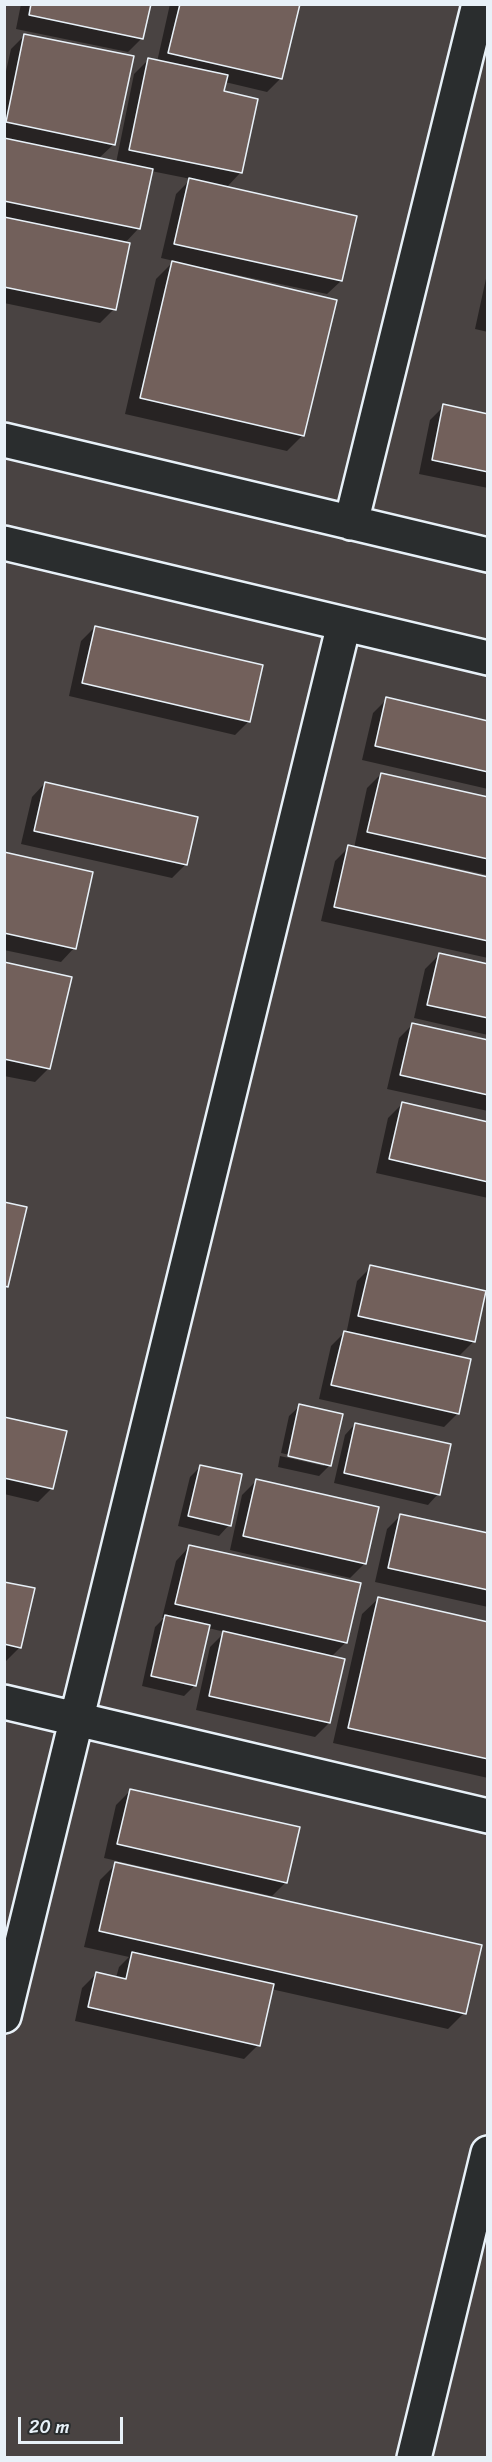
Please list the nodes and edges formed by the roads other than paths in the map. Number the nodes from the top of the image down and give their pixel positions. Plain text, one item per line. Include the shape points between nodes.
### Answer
1 (478, 4) edge
2 (4, 440) edge
3 (351, 523) junction
4 (4, 543) edge
5 (488, 555) edge
6 (344, 624) junction
7 (488, 658) edge
8 (4, 1702) edge
9 (78, 1719) junction
10 (488, 1816) edge
11 (4, 2016) edge
12 (488, 2153) edge
13 (414, 2457) edge

1 - 3 street
2 - 3 street
3 - 5 street
4 - 6 street
6 - 7 street
6 - 9 street
8 - 9 street
9 - 10 street
9 - 11 street
12 - 13 street

